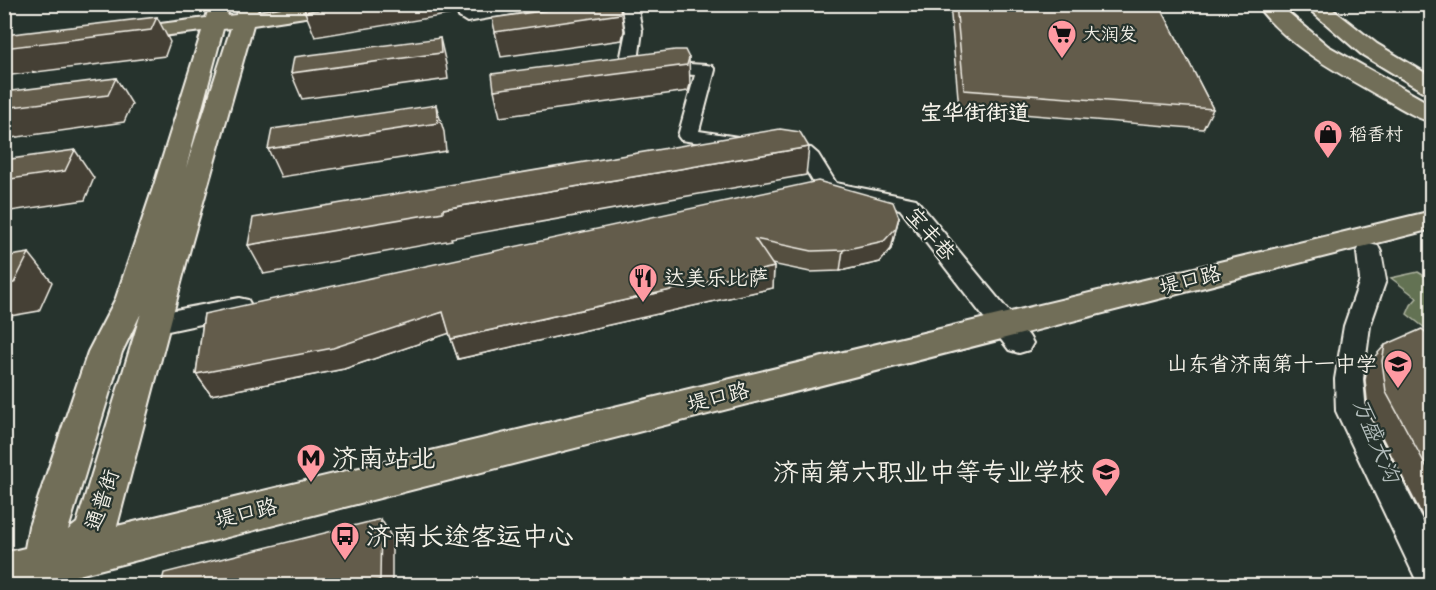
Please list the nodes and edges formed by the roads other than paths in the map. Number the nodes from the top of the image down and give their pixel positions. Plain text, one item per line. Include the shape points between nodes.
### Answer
1 (302, 4) edge
2 (351, 4) edge
3 (463, 4) edge
4 (542, 4) edge
5 (629, 4) edge
6 (1266, 4) edge
7 (1285, 4) edge
8 (1299, 4) edge
9 (1313, 4) edge
10 (1330, 4) edge
11 (1342, 4) edge
12 (232, 13) edge
13 (98, 33) edge
14 (1431, 67) edge
15 (1431, 80) edge
16 (1431, 87) edge
17 (1431, 99) edge
18 (1431, 109) edge
19 (1431, 115) edge
20 (827, 187) junction
21 (800, 195) edge
22 (1431, 208) edge
23 (1431, 220) edge
24 (1369, 252) dead end
25 (260, 303) edge
26 (1002, 322) junction
27 (154, 324) junction
28 (4, 555) edge
29 (63, 556) edge
30 (4, 573) edge
31 (1431, 576) edge

1 - 12 main road
2 - 12 main road
3 - 4 street via 467,17
5 - 20 street via 634,31 628,66 706,70 688,136 804,152
6 - 19 main road via 1312,44
7 - 18 main road via 1290,12 1356,62
8 - 17 main road via 1368,60
9 - 16 main road via 1369,49
10 - 15 main road via 1360,33
11 - 14 main road via 1381,36
12 - 13 main road
12 - 27 main road, 通普街 via 219,99
12 - 29 main road, 通普街 via 168,185 132,298 105,352
20 - 21 street, 宝丰巷
20 - 26 street, 宝丰巷 via 908,204
22 - 26 main road, 堤口路
23 - 26 main road, 堤口路
24 - 31 street via 1373,280 1357,326 1349,379 1351,411
25 - 27 street
26 - 29 main road, 堤口路
27 - 29 main road, 通普街
28 - 29 main road, 堤口路
29 - 30 main road, 堤口路

